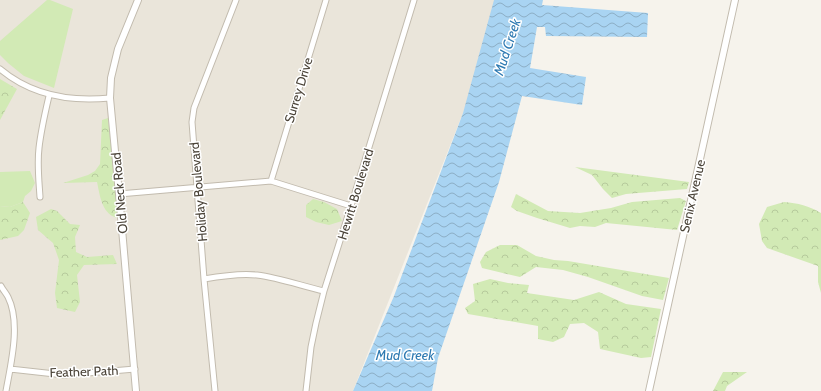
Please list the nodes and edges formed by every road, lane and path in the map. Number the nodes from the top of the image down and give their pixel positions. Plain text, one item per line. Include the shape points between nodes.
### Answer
1 (138, 0) edge
2 (236, 0) edge
3 (326, 0) edge
4 (414, 0) edge
5 (735, 0) edge
6 (0, 69) edge
7 (50, 96) junction
8 (110, 98) junction
9 (271, 181) junction
10 (198, 187) junction
11 (119, 194) junction
12 (40, 197) dead end
13 (351, 206) junction
14 (204, 278) junction
15 (1, 286) edge
16 (324, 291) junction
17 (10, 368) junction
18 (135, 368) junction
19 (6, 391) edge
20 (136, 391) edge
21 (215, 391) edge
22 (306, 391) edge
23 (649, 391) edge

1 - 8 street, Old Neck Road via 118,49 111,78
2 - 10 street, Holiday Boulevard via 194,108 192,122
3 - 9 street, Surrey Drive
4 - 13 street, Hewitt Boulevard
5 - 23 street, Senix Avenue
6 - 7 street via 7,76
7 - 8 street via 78,100
7 - 12 street via 39,148
8 - 11 street, Old Neck Road
9 - 10 street
9 - 13 street
10 - 11 street
10 - 14 street, Holiday Boulevard
11 - 18 street, Old Neck Road
13 - 16 street, Hewitt Boulevard
14 - 16 street via 256,275
14 - 21 street, Holiday Boulevard
15 - 17 street via 8,296 14,316
16 - 22 street, Hewitt Boulevard via 311,348
17 - 18 street, Feather Path via 64,375
17 - 19 street
18 - 20 street, Old Neck Road

